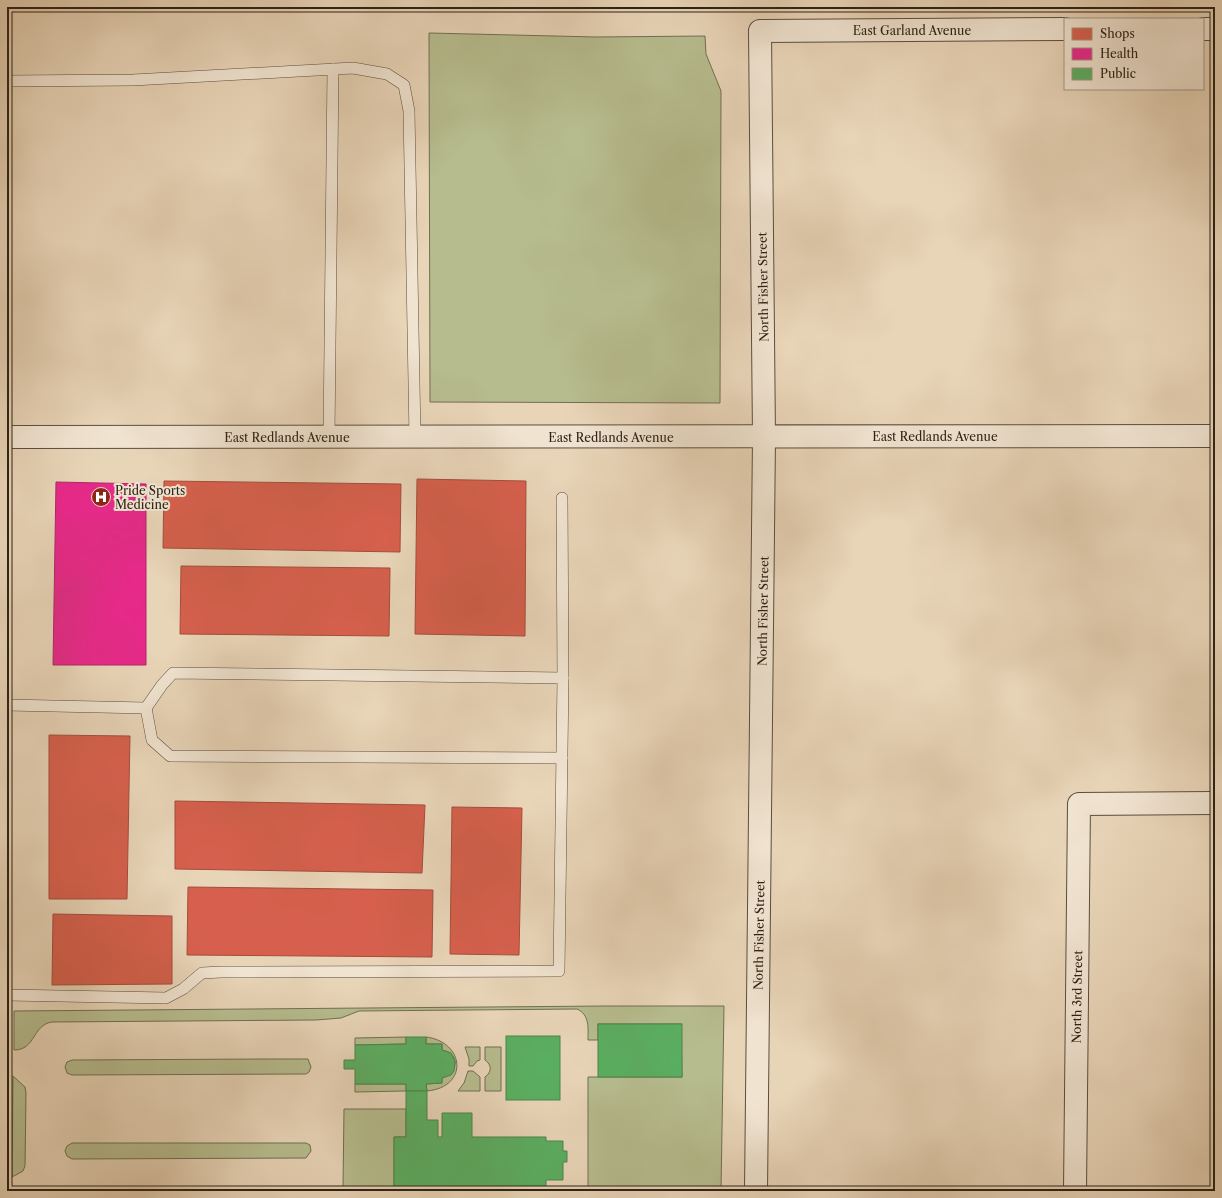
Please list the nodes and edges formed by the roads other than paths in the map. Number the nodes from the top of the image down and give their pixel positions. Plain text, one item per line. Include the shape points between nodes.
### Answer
1 (1064, 29) edge
2 (1204, 29) edge
3 (1215, 29) edge
4 (760, 30) joint
5 (333, 69) junction
6 (7, 81) edge
7 (1215, 436) edge
8 (7, 437) edge
9 (329, 437) junction
10 (415, 437) junction
11 (764, 437) junction
12 (562, 498) dead end
13 (563, 678) junction
14 (7, 705) edge
15 (146, 708) junction
16 (562, 758) junction
17 (1215, 803) edge
18 (7, 995) edge
19 (756, 1191) edge
20 (1075, 1191) edge

1 - 4 street, East Garland Avenue
2 - 3 street
4 - 11 street, North Fisher Street
5 - 6 lane via 133,80
5 - 9 lane
5 - 10 lane via 353,68 387,74 404,85 409,111
7 - 11 street, East Redlands Avenue
8 - 9 street, East Redlands Avenue
9 - 10 street, East Redlands Avenue
10 - 11 street, East Redlands Avenue
11 - 19 street, North Fisher Street
12 - 13 lane
13 - 15 lane via 173,674
13 - 16 lane
14 - 15 lane
15 - 16 lane via 152,740 170,756
16 - 18 lane via 559,971 221,972 202,973 183,989 166,998
17 - 20 street, North 3rd Street via 1079,804

